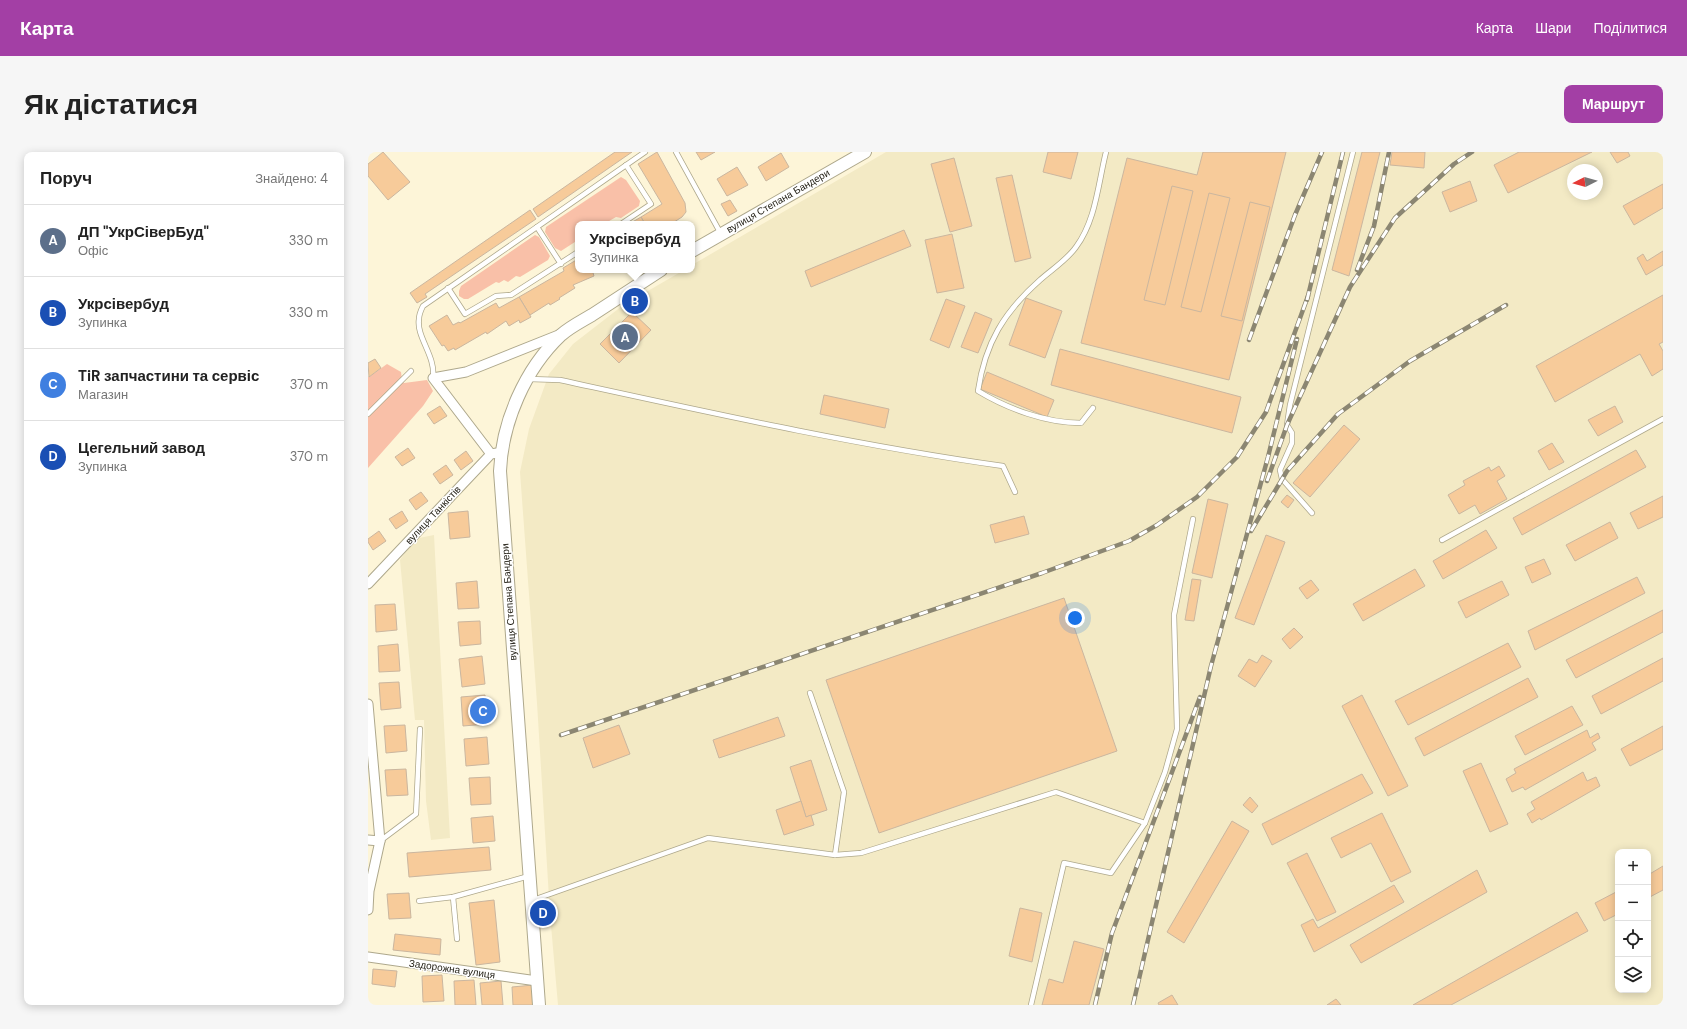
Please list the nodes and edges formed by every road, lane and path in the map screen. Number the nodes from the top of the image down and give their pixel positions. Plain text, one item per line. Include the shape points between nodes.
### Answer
1 (645, 152) edge
2 (676, 152) edge
3 (865, 152) edge
4 (1106, 152) edge
5 (1353, 152) edge
6 (626, 165) junction
7 (626, 221) edge
8 (537, 227) junction
9 (721, 234) junction
10 (695, 249) edge
11 (575, 254) edge
12 (561, 264) junction
13 (656, 273) edge
14 (448, 288) junction
15 (562, 334) junction
16 (411, 371) dead end
17 (433, 378) junction
18 (528, 379) junction
19 (1093, 408) dead end
20 (368, 414) edge
21 (1663, 419) edge
22 (496, 453) junction
23 (1015, 492) dead end
24 (1312, 513) dead end
25 (1193, 519) dead end
26 (1442, 540) dead end
27 (368, 584) edge
28 (810, 693) dead end
29 (368, 704) edge
30 (420, 730) dead end
31 (1145, 823) junction
32 (368, 840) edge
33 (380, 841) junction
34 (835, 855) junction
35 (529, 876) junction
36 (369, 891) edge
37 (453, 897) junction
38 (531, 900) junction
39 (420, 901) dead end
40 (368, 910) edge
41 (458, 939) dead end
42 (368, 957) edge
43 (537, 981) junction
44 (539, 1005) edge
45 (1031, 1005) edge

1 - 6 lane
2 - 9 lane
3 - 9 street, вулиця Степана Бандери
4 - 19 lane via 1089,225 1076,248 1019,298 1000,325 981,366 978,391 993,401 1028,414 1064,423 1081,423
5 - 24 lane via 1290,405 1287,425 1292,433 1292,443 1280,470 1282,479
6 - 7 lane via 651,204
6 - 8 lane
8 - 12 lane
8 - 14 lane
9 - 10 street, вулиця Степана Бандери
11 - 12 lane
12 - 14 lane via 511,295 496,296 465,314
13 - 15 street, вулиця Степана Бандери
14 - 17 lane via 422,306 418,320 434,368
15 - 17 street via 466,372
15 - 18 street, вулиця Степана Бандери via 536,364
16 - 20 lane
17 - 22 street
18 - 22 street, вулиця Степана Бандери
18 - 23 lane via 560,380 796,430 1003,466
21 - 26 lane
22 - 27 street, вулиця Танкістів
22 - 35 street, вулиця Степана Бандери
25 - 31 lane via 1174,615 1177,729 1165,772
28 - 34 lane via 844,792
29 - 33 street
30 - 33 lane via 416,814
31 - 34 lane via 1056,792 861,853
31 - 45 lane via 1111,873 1064,863
32 - 33 street
33 - 36 street
34 - 38 lane via 708,838
35 - 37 lane
35 - 38 street, вулиця Степана Бандери
36 - 40 street
37 - 39 lane
37 - 41 lane
38 - 43 street, вулиця Степана Бандери
42 - 43 street, Задорожна вулиця
43 - 44 street, вулиця Степана Бандери

